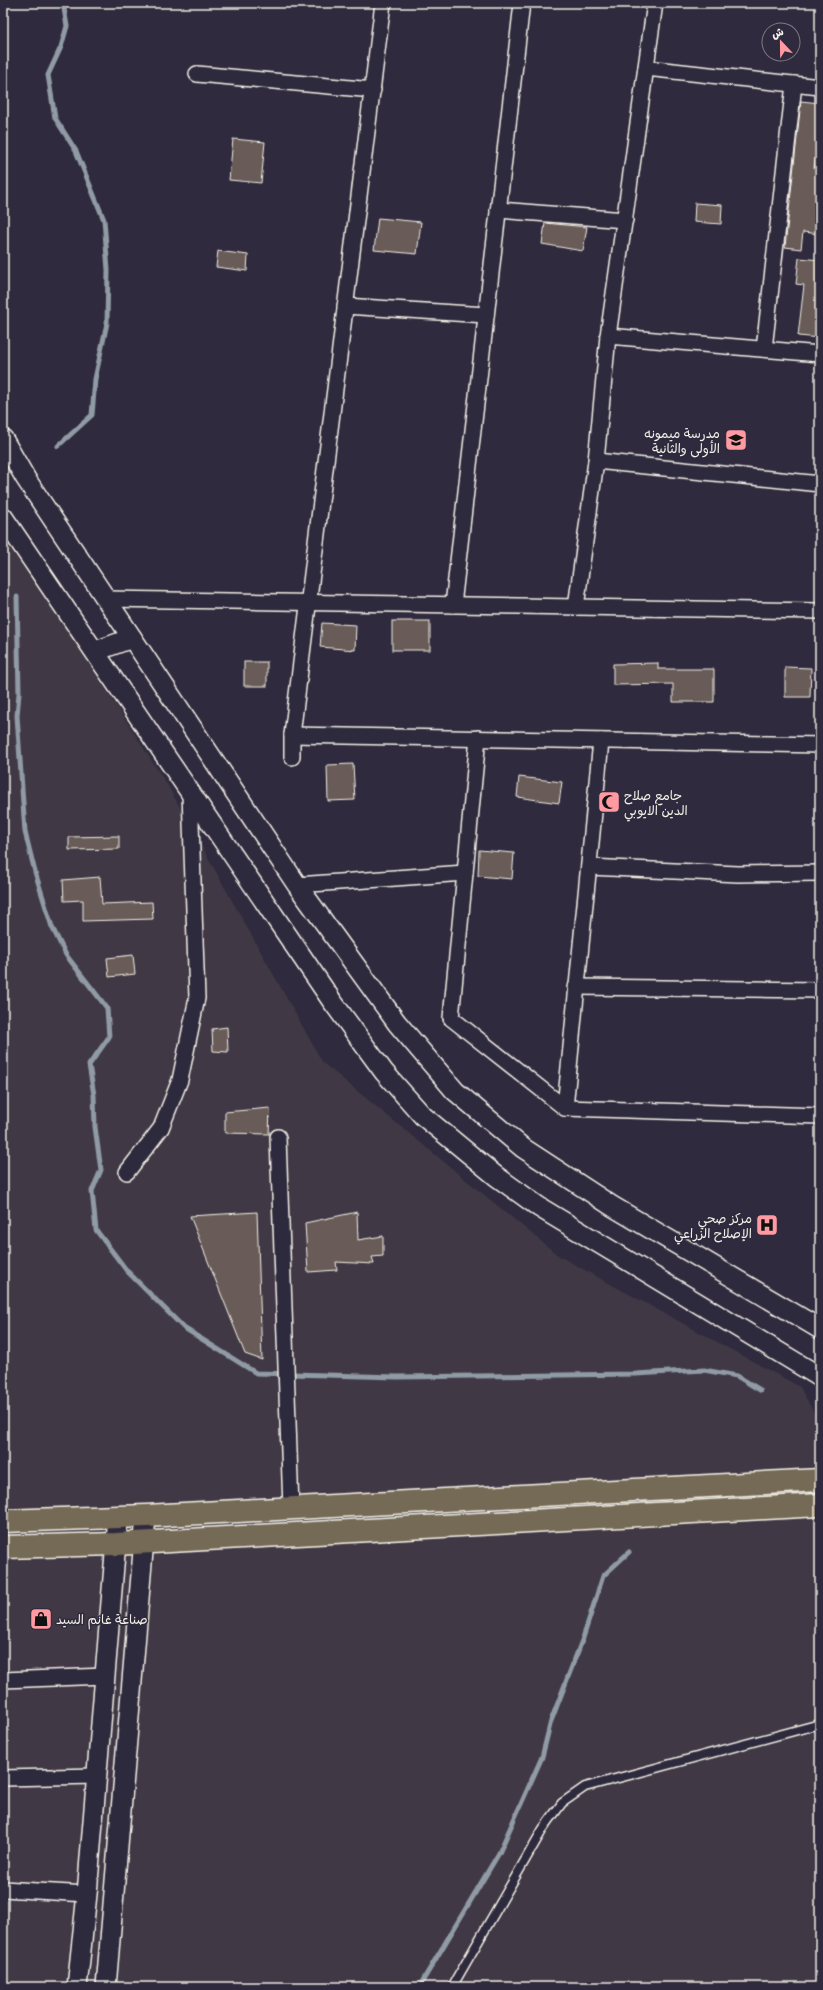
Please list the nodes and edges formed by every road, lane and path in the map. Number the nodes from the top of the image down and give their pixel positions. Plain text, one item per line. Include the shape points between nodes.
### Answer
1 (383, 3) edge
2 (522, 3) edge
3 (655, 3) edge
4 (646, 68) junction
5 (197, 74) dead end
6 (794, 84) junction
7 (820, 87) edge
8 (372, 90) junction
9 (498, 210) junction
10 (625, 220) junction
11 (346, 306) junction
12 (486, 315) junction
13 (608, 336) junction
14 (764, 349) junction
15 (820, 354) edge
16 (3, 439) edge
17 (596, 461) junction
18 (820, 484) edge
19 (3, 516) edge
20 (106, 598) junction
21 (309, 602) junction
22 (452, 604) junction
23 (576, 607) junction
24 (820, 611) edge
25 (132, 638) junction
26 (96, 651) junction
27 (292, 734) junction
28 (478, 738) junction
29 (602, 741) junction
30 (820, 745) edge
31 (292, 757) dead end
32 (190, 793) junction
33 (588, 867) junction
34 (465, 873) junction
35 (820, 873) edge
36 (297, 885) junction
37 (576, 987) junction
38 (820, 990) edge
39 (565, 1108) junction
40 (820, 1116) edge
41 (278, 1137) dead end
42 (127, 1172) dead end
43 (820, 1329) edge
44 (820, 1377) edge
45 (820, 1480) edge
46 (820, 1505) edge
47 (291, 1508) junction
48 (146, 1516) junction
49 (118, 1517) junction
50 (3, 1521) edge
51 (143, 1542) junction
52 (116, 1544) junction
53 (3, 1547) edge
54 (105, 1676) junction
55 (3, 1680) edge
56 (820, 1724) edge
57 (97, 1776) junction
58 (3, 1778) edge
59 (3, 1889) edge
60 (87, 1894) junction
61 (77, 1987) edge
62 (106, 1987) edge
63 (452, 1987) edge

1 - 8 street
2 - 9 street
3 - 4 street
4 - 6 street
4 - 10 street
5 - 8 street
6 - 7 street
6 - 14 street
8 - 11 street
9 - 10 street
9 - 12 street
10 - 13 street
11 - 12 street
11 - 21 street
12 - 22 street
13 - 14 street
13 - 17 street
14 - 15 street
16 - 20 street via 26,479
17 - 18 street
17 - 23 street
19 - 26 street
20 - 21 street
20 - 25 street
21 - 22 street
21 - 27 street
22 - 23 street
23 - 24 street
25 - 26 street
25 - 36 street
26 - 32 street
27 - 28 street
27 - 31 street
28 - 29 street
28 - 34 street
29 - 30 street
29 - 33 street
32 - 42 street via 197,998 180,1080 164,1121
32 - 44 street via 336,1008 384,1072 423,1116 469,1156 539,1207
33 - 35 street via 738,874
33 - 37 street
34 - 36 street
34 - 39 street via 451,1018
36 - 43 street via 397,1023 427,1060 455,1091 497,1128 612,1206
37 - 38 street
37 - 39 street
39 - 40 street
41 - 47 street
45 - 47 main road
46 - 51 main road
47 - 48 main road
48 - 49 main road
48 - 51 street
49 - 50 main road
49 - 52 street
51 - 52 main road
51 - 62 street
52 - 53 main road
52 - 54 street
54 - 55 street
54 - 57 street
56 - 63 lane via 585,1787 562,1803 543,1829
57 - 58 street
57 - 60 street
59 - 60 street
60 - 61 street

